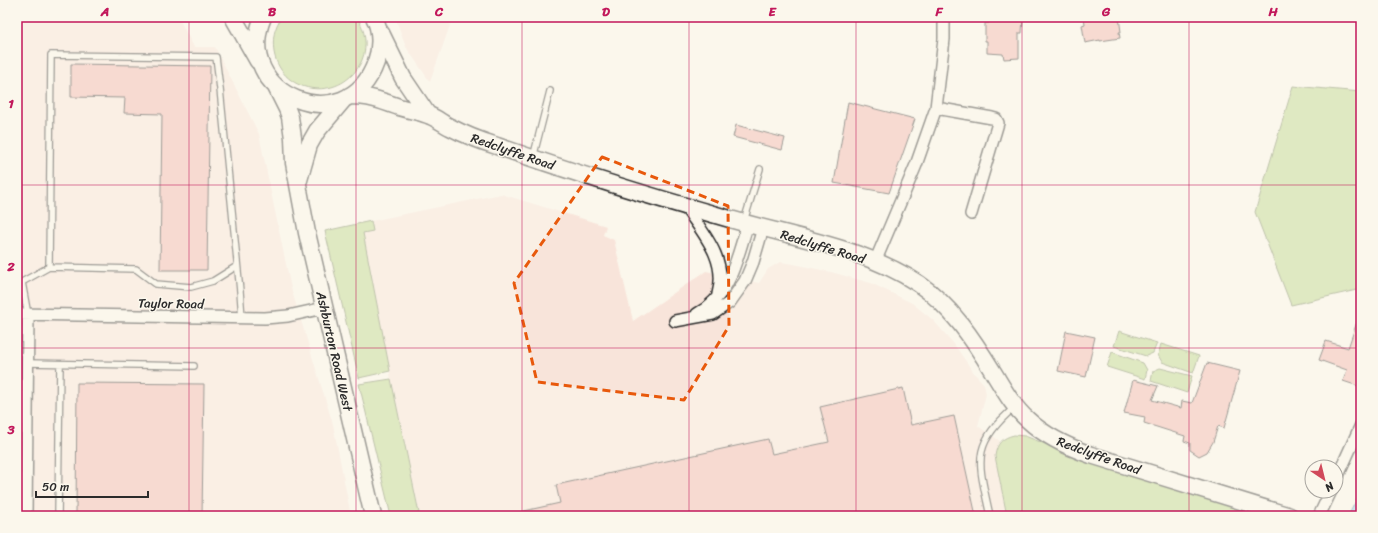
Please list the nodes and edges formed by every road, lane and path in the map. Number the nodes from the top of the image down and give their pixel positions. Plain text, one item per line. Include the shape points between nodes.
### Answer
1 (233, 17) edge
2 (263, 17) edge
3 (944, 17) edge
4 (375, 19) edge
5 (264, 71) junction
6 (276, 87) junction
7 (550, 91) dead end
8 (347, 97) junction
9 (936, 108) junction
10 (428, 115) junction
11 (533, 158) junction
12 (760, 169) dead end
13 (298, 186) junction
14 (684, 205) junction
15 (971, 214) dead end
16 (746, 224) junction
17 (763, 228) junction
18 (875, 262) junction
19 (237, 266) junction
20 (48, 267) junction
21 (715, 302) junction
22 (324, 308) junction
23 (22, 314) edge
24 (693, 317) junction
25 (242, 318) junction
26 (675, 321) dead end
27 (28, 363) junction
28 (60, 364) junction
29 (194, 366) dead end
30 (1016, 407) junction
31 (1361, 425) edge
32 (1344, 462) edge
33 (1327, 499) edge
34 (26, 516) edge
35 (58, 516) edge
36 (373, 516) edge
37 (990, 516) edge
38 (1290, 516) edge
39 (1319, 516) edge

1 - 5 main road
2 - 5 main road via 258,36 258,54
3 - 9 street
4 - 8 main road, Ashburton Road West via 380,38 379,55 373,71 363,85
4 - 10 main road, Redclyffe Road via 403,78
5 - 6 main road
6 - 8 main road via 291,98 308,103 326,104
6 - 13 main road, Ashburton Road West via 290,117
7 - 11 lane
8 - 10 main road, Redclyffe Road via 372,97
8 - 13 main road, Ashburton Road West via 328,116 309,145
9 - 15 street via 992,118 998,123
9 - 18 street via 916,165
10 - 11 main road, Redclyffe Road via 472,137
11 - 14 main road, Redclyffe Road
12 - 16 lane
13 - 22 main road, Ashburton Road West
14 - 16 main road, Redclyffe Road
14 - 21 street via 718,258 721,283
16 - 17 main road, Redclyffe Road
16 - 21 street via 729,281
17 - 18 main road, Redclyffe Road via 832,246
17 - 24 street via 753,262 738,292 730,302 713,314
18 - 30 main road, Redclyffe Road via 919,284 954,315
19 - 20 lane via 213,281 191,287 156,284 136,269
19 - 20 lane via 216,57 51,55
19 - 25 lane
20 - 23 lane via 22,282
21 - 24 street
22 - 25 street, Taylor Road via 288,316
22 - 36 main road, Ashburton Road West
23 - 25 street, Taylor Road
23 - 27 street
24 - 26 street
27 - 28 lane
27 - 34 street via 24,482
28 - 29 lane
28 - 35 lane
30 - 37 lane via 987,437 980,456 981,476
30 - 38 main road, Redclyffe Road via 1039,429 1073,449
31 - 32 street
33 - 39 street

